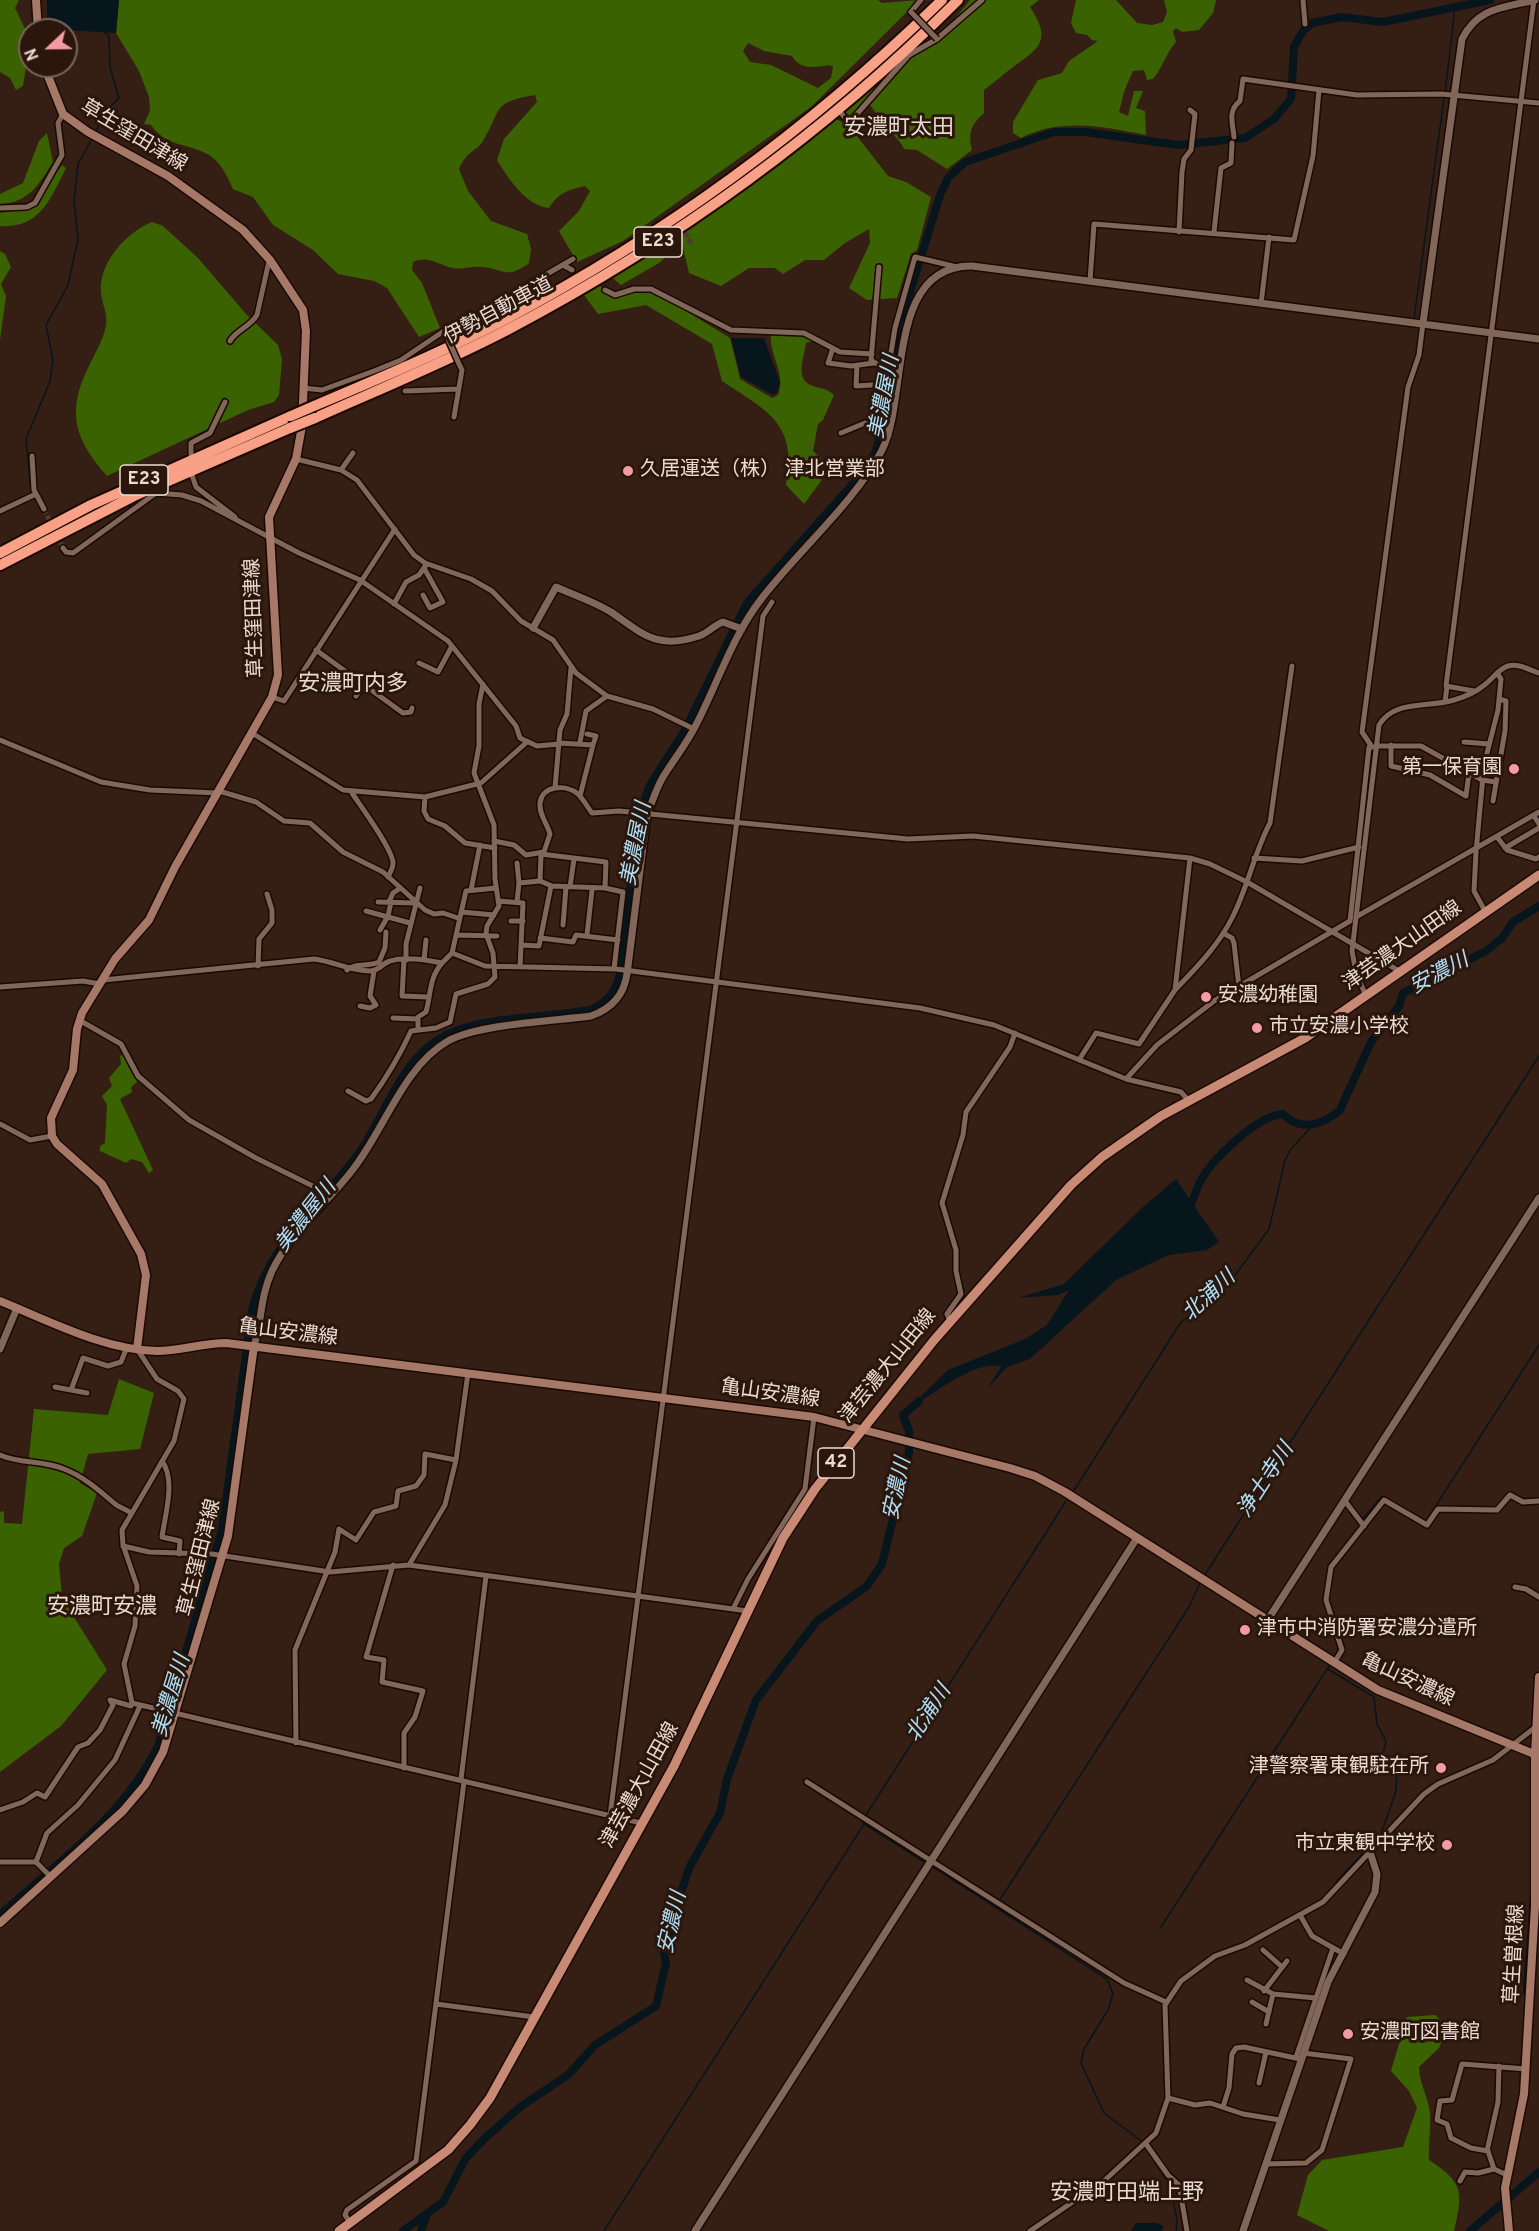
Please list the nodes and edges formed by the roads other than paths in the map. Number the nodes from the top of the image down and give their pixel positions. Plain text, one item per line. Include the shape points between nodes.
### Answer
1 (36, 0) edge
2 (921, 0) edge
3 (942, 0) edge
4 (958, 0) edge
5 (982, 0) edge
6 (1303, 0) edge
7 (1535, 0) edge
8 (37, 18) edge
9 (1305, 24) dead end
10 (937, 39) junction
11 (49, 78) edge
12 (1319, 90) junction
13 (1454, 95) junction
14 (1521, 101) junction
15 (1539, 103) edge
16 (1190, 110) dead end
17 (841, 113) dead end
18 (63, 114) junction
19 (0, 208) edge
20 (1179, 231) junction
21 (1214, 232) junction
22 (1269, 237) junction
23 (573, 259) dead end
24 (270, 260) junction
25 (563, 265) junction
26 (879, 267) dead end
27 (957, 267) junction
28 (572, 270) dead end
29 (1090, 281) junction
30 (605, 290) dead end
31 (1261, 304) junction
32 (1423, 323) junction
33 (1492, 333) junction
34 (445, 334) junction
35 (1539, 339) edge
36 (230, 341) dead end
37 (833, 348) junction
38 (872, 354) junction
39 (874, 363) junction
40 (857, 365) junction
41 (889, 366) junction
42 (887, 384) junction
43 (303, 388) junction
44 (458, 389) junction
45 (405, 391) dead end
46 (225, 402) dead end
47 (315, 412) junction
48 (454, 417) dead end
49 (878, 432) junction
50 (841, 433) dead end
51 (888, 435) junction
52 (353, 453) dead end
53 (191, 454) dead end
54 (32, 456) dead end
55 (296, 459) junction
56 (341, 470) junction
57 (192, 475) dead end
58 (36, 494) junction
59 (44, 510) tunnel mouth
60 (0, 512) edge
61 (236, 518) junction
62 (395, 529) junction
63 (268, 535) junction
64 (63, 548) dead end
65 (0, 552) edge
66 (0, 565) edge
67 (426, 566) junction
68 (360, 580) junction
69 (423, 595) dead end
70 (762, 598) junction
71 (394, 604) junction
72 (533, 628) junction
73 (740, 628) junction
74 (452, 646) junction
75 (316, 650) junction
76 (419, 663) dead end
77 (1292, 666) dead end
78 (571, 668) junction
79 (1497, 673) junction
80 (1539, 673) edge
81 (364, 684) junction
82 (483, 684) junction
83 (1447, 686) junction
84 (1474, 691) junction
85 (356, 696) dead end
86 (607, 696) junction
87 (272, 697) junction
88 (1499, 699) junction
89 (1445, 702) junction
90 (412, 708) dead end
91 (692, 728) junction
92 (1493, 729) junction
93 (1505, 730) junction
94 (252, 733) junction
95 (587, 734) dead end
96 (0, 740) edge
97 (527, 742) junction
98 (580, 742) junction
99 (1464, 742) dead end
100 (559, 743) junction
101 (1489, 744) junction
102 (1391, 745) junction
103 (593, 746) junction
104 (1373, 747) junction
105 (1469, 773) junction
106 (1482, 780) junction
107 (1496, 782) junction
108 (477, 784) junction
109 (555, 788) junction
110 (219, 792) junction
111 (352, 793) junction
112 (580, 796) junction
113 (425, 797) junction
114 (1493, 801) dead end
115 (1536, 814) edge
116 (645, 815) junction
117 (737, 822) junction
118 (1539, 826) edge
119 (1497, 837) junction
120 (480, 845) junction
121 (495, 845) junction
122 (1362, 848) junction
123 (1477, 848) junction
124 (1505, 848) junction
125 (541, 854) junction
126 (1539, 857) edge
127 (1190, 858) junction
128 (1254, 858) junction
129 (574, 859) junction
130 (517, 864) dead end
131 (1539, 875) edge
132 (388, 877) junction
133 (540, 881) junction
134 (1247, 882) junction
135 (519, 883) junction
136 (551, 886) junction
137 (568, 887) junction
138 (420, 888) dead end
139 (496, 888) junction
140 (605, 888) junction
141 (399, 889) junction
142 (471, 890) junction
143 (592, 890) junction
144 (267, 894) dead end
145 (498, 901) junction
146 (378, 902) dead end
147 (390, 902) junction
148 (415, 902) junction
149 (517, 902) junction
150 (366, 911) dead end
151 (1485, 911) junction
152 (460, 915) junction
153 (494, 915) junction
154 (388, 916) junction
155 (1354, 919) junction
156 (511, 921) dead end
157 (523, 921) junction
158 (410, 923) junction
159 (563, 925) dead end
160 (1332, 932) junction
161 (1223, 933) junction
162 (486, 934) junction
163 (587, 935) junction
164 (448, 936) dead end
165 (497, 936) dead end
166 (456, 937) junction
167 (540, 938) junction
168 (426, 940) dead end
169 (618, 940) junction
170 (1353, 944) junction
171 (522, 945) junction
172 (452, 953) junction
173 (405, 960) junction
174 (423, 960) junction
175 (442, 963) junction
176 (258, 966) junction
177 (496, 966) junction
178 (520, 967) junction
179 (615, 969) junction
180 (347, 970) junction
181 (626, 970) junction
182 (374, 971) junction
183 (1401, 972) junction
184 (102, 982) junction
185 (717, 982) junction
186 (0, 987) edge
187 (1239, 987) junction
188 (1175, 990) junction
189 (1366, 996) junction
190 (429, 997) junction
191 (360, 1006) dead end
192 (393, 1017) dead end
193 (418, 1018) junction
194 (79, 1020) junction
195 (418, 1030) junction
196 (1015, 1034) junction
197 (1079, 1060) junction
198 (1126, 1079) junction
199 (348, 1091) dead end
200 (1188, 1100) junction
201 (0, 1124) edge
202 (52, 1136) junction
203 (328, 1193) junction
204 (1539, 1198) edge
205 (0, 1301) edge
206 (16, 1308) junction
207 (950, 1321) junction
208 (252, 1346) junction
209 (127, 1347) junction
210 (0, 1349) edge
211 (137, 1349) junction
212 (468, 1372) junction
213 (55, 1387) dead end
214 (71, 1390) junction
215 (87, 1393) dead end
216 (664, 1397) junction
217 (814, 1417) junction
218 (862, 1428) junction
219 (0, 1455) edge
220 (456, 1460) junction
221 (162, 1461) junction
222 (1344, 1501) junction
223 (1539, 1501) edge
224 (131, 1513) junction
225 (1364, 1526) junction
226 (1137, 1538) junction
227 (123, 1546) junction
228 (179, 1554) junction
229 (221, 1556) junction
230 (393, 1565) junction
231 (409, 1565) junction
232 (326, 1570) junction
233 (486, 1576) junction
234 (1515, 1587) dead end
235 (638, 1594) junction
236 (1539, 1597) edge
237 (734, 1607) junction
238 (748, 1611) junction
239 (1267, 1621) junction
240 (1331, 1662) junction
241 (1539, 1677) edge
242 (132, 1703) junction
243 (140, 1706) junction
244 (174, 1714) junction
245 (1538, 1726) edge
246 (296, 1743) junction
247 (1512, 1746) junction
248 (1537, 1755) edge
249 (404, 1768) junction
250 (464, 1782) junction
251 (807, 1782) dead end
252 (0, 1809) edge
253 (610, 1816) junction
254 (641, 1823) junction
255 (1538, 1849) edge
256 (1370, 1852) junction
257 (932, 1861) junction
258 (0, 1862) edge
259 (36, 1862) junction
260 (51, 1877) junction
261 (1300, 1915) junction
262 (0, 1923) edge
263 (1333, 1948) junction
264 (1263, 1950) dead end
265 (1344, 1954) junction
266 (1287, 1961) dead end
267 (1281, 1966) junction
268 (1247, 1980) dead end
269 (1264, 1991) junction
270 (1273, 1994) junction
271 (1316, 1998) junction
272 (1166, 2002) junction
273 (1252, 2002) dead end
274 (436, 2004) junction
275 (1269, 2012) junction
276 (534, 2017) junction
277 (1266, 2024) dead end
278 (1266, 2052) junction
279 (1300, 2057) junction
280 (1498, 2067) junction
281 (1526, 2069) junction
282 (1259, 2084) dead end
283 (1168, 2098) junction
284 (1223, 2107) junction
285 (1280, 2120) junction
286 (1145, 2145) junction
287 (1487, 2151) junction
288 (1266, 2164) junction
289 (1494, 2169) junction
290 (1507, 2175) junction
291 (1460, 2181) dead end
292 (350, 2222) junction
293 (339, 2231) edge
294 (695, 2231) edge
295 (1030, 2231) edge
296 (1187, 2231) edge
297 (1243, 2231) edge
298 (1509, 2231) edge

1 - 8 main road
2 - 10 street, bridge via 911,12
3 - 47 highway, 伊勢自動車道 / E23 via 791,134 624,250 504,320
4 - 47 highway, 伊勢自動車道 / E23 via 815,128 664,238 508,330
5 - 10 street
6 - 9 street
7 - 13 street via 1486,13 1470,23 1461,39
7 - 14 street
10 - 17 street via 903,62 849,123
11 - 18 main road, 草生窪田津線
12 - 13 street via 1357,95
12 - 21 street via 1243,79 1240,101 1235,104 1230,120 1231,163 1221,168
12 - 22 street via 1313,156 1294,240
13 - 14 street
13 - 32 street
14 - 15 street
14 - 33 street
16 - 20 street via 1195,114 1191,150 1184,159 1182,172
18 - 19 street via 58,123 62,155 35,203
18 - 24 main road, 草生窪田津線 via 214,208 243,230
20 - 21 street
20 - 29 street via 1094,224
21 - 22 street
22 - 31 street
23 - 25 street
24 - 36 street via 257,315
24 - 43 main road, 草生窪田津線 via 303,310
25 - 28 street
25 - 34 street via 528,285 491,317
26 - 38 street
27 - 29 street
27 - 41 street via 915,257
27 - 51 street via 923,288 916,300 902,348
29 - 31 street
30 - 37 street via 615,295 651,289 731,330 804,333
31 - 32 street
32 - 33 street
32 - 104 street via 1419,355 1408,387 1362,732
33 - 35 street
33 - 83 street
34 - 43 street via 374,371 322,390
34 - 44 street, bridge via 462,370
37 - 38 street
37 - 40 street via 828,363
38 - 39 street
39 - 40 street
39 - 41 street
40 - 42 street via 856,386
41 - 42 street
42 - 49 street
43 - 55 main road, 草生窪田津線
44 - 45 street
44 - 48 street
46 - 53 street via 210,432 191,443
47 - 65 highway, 伊勢自動車道 / E23, bridge via 291,416 91,505
47 - 66 highway, 伊勢自動車道 / E23, bridge via 290,428 134,496
49 - 50 street via 863,423
49 - 51 street
51 - 70 street via 872,470
52 - 56 street
54 - 58 street
55 - 56 street
55 - 63 main road, 草生窪田津線 via 269,517
56 - 62 street via 368,491
57 - 61 street via 196,487
58 - 59 street
58 - 60 street
61 - 63 street
61 - 64 street via 192,497 159,492 73,553
62 - 67 street
62 - 68 street
63 - 68 street
63 - 87 main road, 草生窪田津線 via 278,675
67 - 69 street via 443,602 430,608
67 - 71 street via 406,582
67 - 72 street via 481,584
68 - 71 street
68 - 75 street
70 - 73 street
70 - 117 street via 774,601 763,616
71 - 74 street
72 - 73 street via 556,587 610,612 653,639 696,637 719,623 729,622
72 - 78 street via 558,644
73 - 91 street
74 - 76 street via 438,672
74 - 82 street
75 - 81 street
75 - 87 street via 284,701
77 - 128 street via 1272,819
78 - 86 street
78 - 100 street via 567,714
79 - 80 street via 1515,665
79 - 84 street
79 - 88 street via 1501,680
81 - 85 street
81 - 90 street via 403,713 411,712
82 - 97 street via 516,726 520,738
82 - 108 street via 474,773
83 - 84 street
83 - 89 street
84 - 89 street
86 - 91 street via 653,709
86 - 98 street via 586,711
87 - 94 main road, 草生窪田津線
88 - 92 street
88 - 93 street via 1506,700
89 - 104 street via 1392,711 1379,725
91 - 116 street
92 - 93 street
92 - 101 street
93 - 107 street
94 - 110 main road, 草生窪田津線
94 - 111 street
95 - 103 street via 596,736
96 - 110 street via 101,782 150,790
97 - 100 street via 537,746
97 - 108 street
98 - 100 street
98 - 103 street
99 - 101 street
100 - 109 street
101 - 106 street
102 - 104 street
102 - 105 street via 1421,746
102 - 105 street via 1391,765 1430,775 1466,796
103 - 112 street
104 - 122 street
105 - 106 street
106 - 107 street
106 - 123 street
107 - 114 street
108 - 113 street
108 - 121 street via 494,821
109 - 112 street
109 - 125 street via 540,800 550,834
110 - 132 street via 256,802 284,821 310,824 343,852
110 - 184 main road, 草生窪田津線 via 149,920 115,959
111 - 113 street
111 - 132 street via 372,819 392,858
112 - 116 street via 592,813 607,810
113 - 120 street via 428,819 445,826 465,843
115 - 118 street
115 - 119 street
116 - 117 street
116 - 181 street
117 - 127 street via 908,839 973,836
117 - 185 street
118 - 124 street
119 - 123 street
119 - 124 street
120 - 121 street
120 - 142 street
121 - 125 street via 514,845 526,855
121 - 139 street
122 - 128 street via 1302,861
122 - 155 street
123 - 151 street via 1474,891
123 - 155 street
124 - 126 street
125 - 129 street
125 - 133 street
127 - 134 street
127 - 188 street
128 - 134 street
129 - 137 street
129 - 140 street via 606,862
130 - 135 street
131 - 151 main road, 津芸濃大山田線 / 42
132 - 141 street
133 - 135 street
133 - 136 street
134 - 160 street
134 - 161 street
135 - 149 street
136 - 137 street
136 - 167 street
137 - 143 street
137 - 159 street
138 - 148 street
139 - 142 street
139 - 145 street
140 - 143 street
140 - 169 street via 623,892
141 - 147 street
141 - 148 street
142 - 152 street via 466,891
143 - 163 street
144 - 176 street via 273,916 259,939
145 - 149 street
145 - 153 street
146 - 147 street
147 - 148 street
147 - 154 street
148 - 152 street via 429,912
148 - 158 street
149 - 157 street via 523,903
150 - 154 street
151 - 183 main road, 津芸濃大山田線 / 42
152 - 153 street
152 - 166 street
153 - 162 street
154 - 158 street
154 - 180 street via 383,931 385,948 379,962
155 - 160 street
155 - 170 street
156 - 157 street
157 - 171 street
158 - 173 street
160 - 170 street
160 - 187 street
161 - 187 street via 1234,943
161 - 188 street via 1211,952
162 - 165 street
162 - 166 street
162 - 177 street
163 - 167 street via 576,935 573,942
163 - 169 street
164 - 166 street
166 - 172 street
167 - 171 street via 539,946
168 - 174 street
169 - 179 street
170 - 183 street
170 - 189 street via 1354,965
171 - 178 street
172 - 175 street
172 - 177 street via 480,965
173 - 174 street
173 - 182 street via 390,961
173 - 190 street via 402,996
174 - 175 street
175 - 190 street via 429,985
176 - 180 street via 314,959
176 - 184 street
177 - 178 street
177 - 195 street via 490,983 456,994 450,1022
178 - 179 street
179 - 181 street
180 - 182 street
181 - 185 street
181 - 203 street via 621,995 598,1013 472,1032 433,1051 410,1076 373,1142
182 - 191 street via 370,996 376,1005
183 - 189 main road, 津芸濃大山田線 / 42
184 - 186 street
184 - 194 main road, 草生窪田津線
185 - 196 street via 920,1008
185 - 216 street
187 - 198 street via 1188,1019
188 - 197 street via 1139,1044 1096,1033
189 - 200 main road, 津芸濃大山田線 / 42 via 1305,1038
190 - 193 street via 426,1012
192 - 193 street
193 - 195 street
194 - 202 main road, 草生窪田津線 via 75,1067 52,1114
194 - 203 street via 121,1044 138,1076 189,1120
195 - 199 street via 411,1031 404,1051 371,1099 366,1101
196 - 197 street
196 - 207 street via 966,1112 942,1203 956,1250 961,1294 947,1314
197 - 198 street
198 - 200 street via 1181,1092
200 - 207 main road, 津芸濃大山田線 / 42 via 1139,1130 1071,1185
201 - 202 street via 30,1140
202 - 211 main road via 59,1148 102,1184 141,1254 146,1275
203 - 208 street via 279,1257 262,1298
204 - 222 street
205 - 206 main road, 亀山安濃線
206 - 209 main road, 亀山安濃線
206 - 210 street
207 - 218 main road, 津芸濃大山田線 / 42
208 - 211 main road, 亀山安濃線 via 219,1343 169,1350
208 - 212 main road, 亀山安濃線
208 - 229 main road, 草生窪田津線 via 231,1518
209 - 211 main road, 亀山安濃線
209 - 214 street via 121,1362 112,1365 83,1358
211 - 221 street via 160,1382 178,1391 184,1399 176,1436
212 - 216 main road, 亀山安濃線
212 - 220 street
213 - 214 street
214 - 215 street
216 - 217 main road, 亀山安濃線
216 - 235 street
217 - 218 main road, 亀山安濃線
217 - 237 street via 805,1489
218 - 226 main road, 亀山安濃線 via 1035,1476
218 - 238 main road, 津芸濃大山田線 / 42 via 783,1538
219 - 224 street via 64,1469
220 - 231 street via 445,1505
220 - 232 street via 425,1454 424,1475 416,1486 398,1491 396,1506 374,1512 356,1540 339,1529 335,1552
221 - 224 street
221 - 228 street via 168,1472 168,1488 162,1537 180,1541
222 - 225 street
222 - 239 street
223 - 225 street via 1523,1502 1510,1495 1497,1510 1438,1509 1427,1525 1384,1500
224 - 227 street via 122,1530
225 - 240 street via 1331,1567 1326,1600 1342,1650
226 - 239 main road, 亀山安濃線
226 - 257 street
227 - 228 street
227 - 242 street via 135,1574 138,1596 124,1664
228 - 229 street
229 - 232 street
229 - 244 main road, 草生窪田津線
230 - 231 street
230 - 232 street
230 - 249 street via 366,1657 384,1660 382,1682 423,1690 415,1717 404,1733
231 - 233 street
232 - 246 street via 295,1650
233 - 235 street
233 - 250 street
234 - 236 street
235 - 237 street
235 - 253 street
237 - 238 street
238 - 254 main road, 津芸濃大山田線 / 42 via 703,1710
239 - 240 main road, 亀山安濃線
240 - 247 main road, 亀山安濃線 via 1378,1690
241 - 245 main road, 草生曽根線
242 - 243 street
242 - 252 street via 131,1706 110,1700 113,1706 108,1718 88,1743 78,1747 45,1797 37,1793
243 - 244 street
243 - 259 street via 115,1760 78,1805 47,1833
244 - 246 street
244 - 260 main road, 草生窪田津線 via 163,1752 137,1796
245 - 247 street
245 - 248 main road, 草生曽根線
246 - 249 street
247 - 248 main road, 亀山安濃線
247 - 256 street via 1493,1760 1424,1794
248 - 255 main road, 草生曽根線
249 - 250 street
250 - 253 street
250 - 274 street
251 - 257 street
253 - 254 street
254 - 276 main road, 津芸濃大山田線 / 42
255 - 281 main road, 草生曽根線
256 - 261 street via 1323,1902
256 - 265 street via 1377,1887
257 - 272 street via 1124,1983
257 - 294 street
258 - 259 street
259 - 260 street
260 - 262 main road, 草生窪田津線
261 - 263 street via 1312,1936
261 - 272 street via 1245,1945 1215,1956 1181,1981
263 - 265 street
263 - 271 street
264 - 267 street
265 - 279 street via 1328,1982
266 - 267 street
267 - 269 street
268 - 269 street
269 - 270 street
270 - 271 street
270 - 275 street
271 - 279 street
272 - 283 street via 1164,2052
273 - 275 street
274 - 276 street
274 - 292 street via 416,2161 347,2210 345,2216
275 - 277 street
276 - 292 main road, 津芸濃大山田線 / 42 via 471,2125 448,2150
278 - 279 street
278 - 282 street
278 - 284 street via 1236,2048
279 - 285 street
279 - 288 street via 1351,2060 1322,2150 1306,2163
280 - 281 street
280 - 287 street via 1498,2102
280 - 287 street via 1462,2064 1452,2100 1440,2101 1438,2106 1437,2120 1447,2124 1451,2138
281 - 290 main road, 草生曽根線 via 1522,2111
283 - 284 street via 1195,2106 1209,2103
283 - 286 street via 1160,2125
284 - 285 street
285 - 288 street
286 - 295 street via 1105,2180
286 - 296 street via 1179,2185
287 - 289 street
288 - 297 street
289 - 290 street
289 - 291 street via 1465,2172
290 - 298 main road, 草生曽根線
292 - 293 main road, 津芸濃大山田線 / 42

